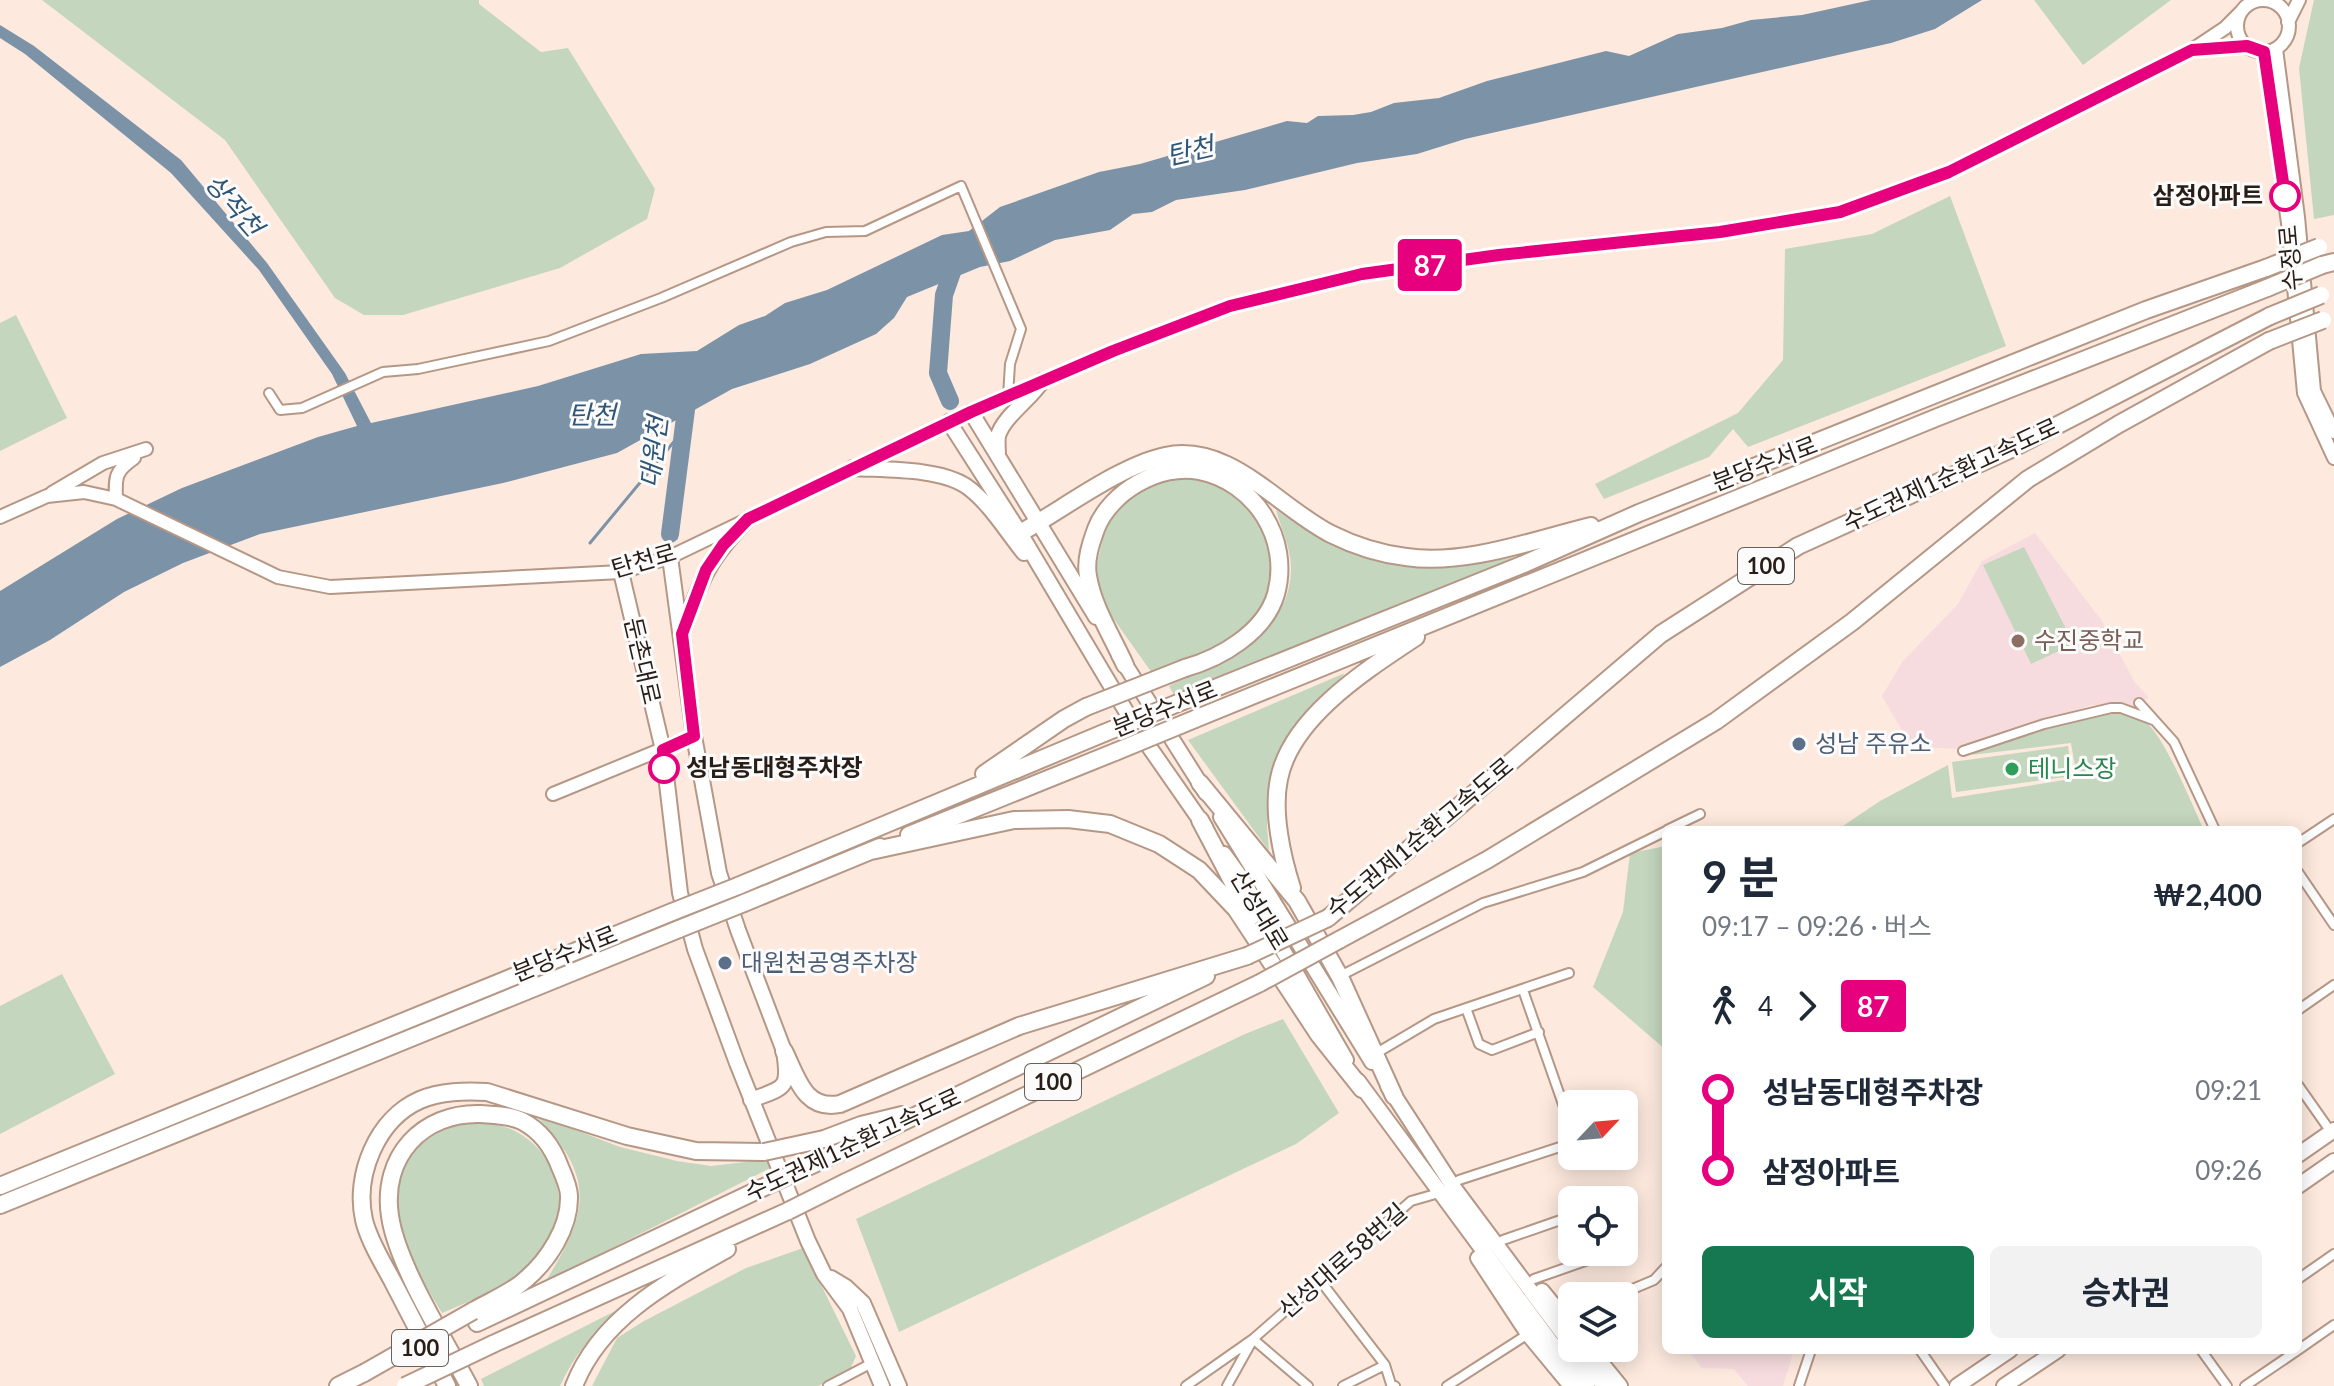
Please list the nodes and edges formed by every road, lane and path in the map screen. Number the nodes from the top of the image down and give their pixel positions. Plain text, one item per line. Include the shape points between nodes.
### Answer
1 (2299, 0) edge
2 (2257, 1) edge
3 (2241, 12) junction
4 (2288, 22) junction
5 (2247, 46) junction
6 (2192, 50) junction
7 (2270, 50) junction
8 (2327, 245) edge
9 (2328, 264) edge
10 (2327, 293) edge
11 (2329, 319) edge
12 (1042, 381) junction
13 (269, 393) dead end
14 (1008, 396) junction
15 (2329, 407) edge
16 (971, 412) junction
17 (949, 422) junction
18 (2334, 432) edge
19 (998, 456) junction
20 (2334, 458) edge
21 (853, 468) junction
22 (47, 496) junction
23 (118, 500) junction
24 (1639, 513) junction
25 (0, 517) edge
26 (748, 519) junction
27 (1038, 523) junction
28 (1020, 533) junction
29 (670, 557) junction
30 (621, 572) junction
31 (1043, 576) junction
32 (1449, 616) junction
33 (682, 634) junction
34 (1125, 665) junction
35 (2139, 703) dead end
36 (2153, 720) junction
37 (694, 736) junction
38 (663, 750) junction
39 (1963, 751) dead end
40 (1200, 783) junction
41 (553, 794) dead end
42 (952, 795) junction
43 (1700, 814) dead end
44 (2334, 819) edge
45 (1200, 820) junction
46 (1675, 826) edge
47 (2213, 826) edge
48 (1662, 832) edge
49 (2302, 840) edge
50 (871, 851) junction
51 (2302, 878) edge
52 (1297, 901) junction
53 (2334, 925) edge
54 (1247, 956) junction
55 (1277, 968) junction
56 (1569, 973) dead end
57 (1340, 977) junction
58 (2334, 985) edge
59 (1523, 990) junction
60 (2302, 1007) edge
61 (1466, 1008) junction
62 (1539, 1032) junction
63 (784, 1051) junction
64 (1375, 1054) junction
65 (1362, 1089) junction
66 (1559, 1090) edge
67 (2302, 1090) edge
68 (1394, 1096) junction
69 (751, 1100) junction
70 (935, 1107) junction
71 (2332, 1131) edge
72 (1558, 1148) edge
73 (2302, 1152) edge
74 (2334, 1161) edge
75 (1459, 1180) junction
76 (2302, 1183) edge
77 (0, 1186) edge
78 (1439, 1193) junction
79 (0, 1205) edge
80 (788, 1211) junction
81 (1558, 1221) edge
82 (1503, 1240) junction
83 (2334, 1254) edge
84 (1571, 1266) edge
85 (1662, 1271) edge
86 (824, 1274) junction
87 (2302, 1276) edge
88 (1319, 1279) junction
89 (1534, 1279) junction
90 (1638, 1287) edge
91 (475, 1317) junction
92 (1558, 1317) edge
93 (1558, 1319) edge
94 (1558, 1321) edge
95 (2334, 1325) edge
96 (1528, 1334) junction
97 (1253, 1339) junction
98 (2302, 1347) edge
99 (1810, 1354) edge
100 (1923, 1354) edge
101 (2004, 1354) edge
102 (2052, 1354) edge
103 (2204, 1354) edge
104 (2292, 1354) edge
105 (1578, 1362) edge
106 (1585, 1362) edge
107 (1600, 1362) edge
108 (872, 1363) junction
109 (1385, 1365) junction
110 (1392, 1385) edge
111 (338, 1386) edge
112 (405, 1386) edge
113 (447, 1386) edge
114 (469, 1386) edge
115 (574, 1386) edge
116 (828, 1386) edge
117 (882, 1386) edge
118 (899, 1386) edge
119 (1186, 1386) edge
120 (1227, 1386) edge
121 (1308, 1386) edge
122 (1343, 1386) edge
123 (1447, 1386) edge
124 (1571, 1386) edge
125 (1587, 1386) edge
126 (1604, 1386) edge
127 (1620, 1386) edge
128 (1799, 1386) edge
129 (1945, 1386) edge
130 (1957, 1386) edge
131 (2004, 1386) edge
132 (2227, 1386) edge
133 (2245, 1386) edge

1 - 4 main road
2 - 3 main road
2 - 4 main road via 2274,3
3 - 5 main road via 2238,30
3 - 6 main road, 탄천로
4 - 7 main road via 2287,34
5 - 6 main road
5 - 7 main road
6 - 12 main road, 탄천로 via 1949,172 1840,212 1720,232 1362,274 1230,306
7 - 15 main road, 수정로 via 2298,217 2314,391
7 - 20 main road, 수정로 via 2304,393
8 - 24 highway, 분당수서로, bridge via 2146,310
9 - 32 highway, 분당수서로, bridge
10 - 54 highway, 수도권제1순환고속도로 / 100, bridge via 2270,316 2007,451 1798,546 1661,634 1328,918
11 - 80 highway, 수도권제1순환고속도로 / 100, bridge via 2269,341 2028,479 1852,622 1716,721 1487,860 1260,983
12 - 14 main road, 탄천로
12 - 19 main road via 998,434
13 - 14 street via 280,410 302,408 383,372 549,341 791,242 826,232 865,231 961,186 1021,329 1010,364
14 - 16 main road, 탄천로
15 - 18 main road, 수정로
16 - 17 main road, 탄천로
16 - 19 main road, 산성대로
17 - 21 main road, 탄천로
17 - 28 main road, 산성대로
19 - 27 main road, 산성대로
21 - 26 main road, 탄천로
21 - 31 main road via 942,476 964,485 985,502
22 - 23 main road via 84,492
22 - 23 main road via 103,463 146,449 115,478
22 - 25 main road
23 - 30 main road, 탄천로 via 278,577 330,587
24 - 27 highway via 1451,559 1406,558 1332,534 1221,462 1193,455 1138,465
24 - 42 highway, 분당수서로, bridge
26 - 29 main road, 탄천로
26 - 33 main road via 706,570
27 - 28 highway
27 - 34 main road, 산성대로
28 - 31 main road, 산성대로
29 - 30 main road, 탄천로
29 - 33 main road, 둔촌대로
30 - 38 main road, 둔촌대로
31 - 45 main road, 산성대로 via 1136,728
32 - 50 highway, 분당수서로, bridge
32 - 52 highway via 1357,675 1292,747 1279,779 1278,829
33 - 37 main road, 둔촌대로
34 - 40 main road, 산성대로
34 - 42 highway, bridge via 1087,573 1102,513 1146,478 1196,470 1223,478 1250,496 1279,548 1281,576 1273,604 1257,626 1201,663 1064,719
35 - 36 street
36 - 39 street via 2111,708
36 - 47 street via 2174,742
37 - 38 main road
37 - 63 main road, 둔촌대로 via 719,873
38 - 41 main road
38 - 69 main road, 둔촌대로 via 680,893
40 - 52 highway
40 - 68 main road, 산성대로
42 - 77 highway, 분당수서로, bridge
43 - 46 street
44 - 49 street
45 - 55 highway
45 - 65 main road, 산성대로 via 1242,879
48 - 57 street via 1583,872 1483,903
50 - 55 highway via 1014,820 1110,824 1159,844 1199,870 1236,909
50 - 79 highway, 분당수서로, bridge
51 - 53 street
52 - 57 highway
54 - 63 highway via 989,1037 840,1104 822,1105 805,1094
54 - 70 highway, 수도권제1순환고속도로 / 100
55 - 65 highway via 1319,1035
56 - 59 street
57 - 64 highway
58 - 60 street
59 - 61 street
59 - 62 street
61 - 62 street via 1479,1044 1492,1050
61 - 64 street via 1434,1019
62 - 66 street
63 - 69 main road via 785,1084
64 - 68 highway
65 - 78 main road, 산성대로
67 - 71 street
68 - 75 main road
68 - 93 main road, 산성대로 via 1454,1188
69 - 86 main road
70 - 91 highway, 수도권제1순환고속도로 / 100, bridge
70 - 113 highway, bridge via 764,1152 696,1151 487,1092 440,1094 418,1101 378,1137 367,1162 364,1220
71 - 73 main road
72 - 75 street
74 - 76 main road
75 - 82 main road
78 - 88 street, 산성대로58번길 via 1411,1201
78 - 94 main road, 산성대로
78 - 96 main road
80 - 112 highway, 수도권제1순환고속도로 / 100, bridge
80 - 115 highway via 660,1286 625,1314 594,1350
81 - 82 street
82 - 89 main road
83 - 87 street
84 - 89 street
85 - 90 street
86 - 108 main road via 850,1309
86 - 118 main road via 863,1303
88 - 97 street, 산성대로58번길
88 - 109 street
89 - 92 main road
91 - 111 highway, 수도권제1순환고속도로 / 100, bridge
91 - 114 highway via 540,1265 557,1241 568,1209 569,1193 555,1153 542,1135 522,1121 498,1115 447,1118 425,1129 394,1165 388,1195 393,1236
95 - 98 street
96 - 123 street
96 - 124 main road
97 - 119 street, 산성대로58번길
97 - 120 street
97 - 121 street
99 - 128 street
100 - 129 street
101 - 130 main road
102 - 131 main road
103 - 132 street
104 - 133 street
105 - 125 main road, 산성대로
106 - 126 main road, 산성대로
107 - 127 main road
108 - 116 street
108 - 117 main road
109 - 110 street
109 - 122 street

